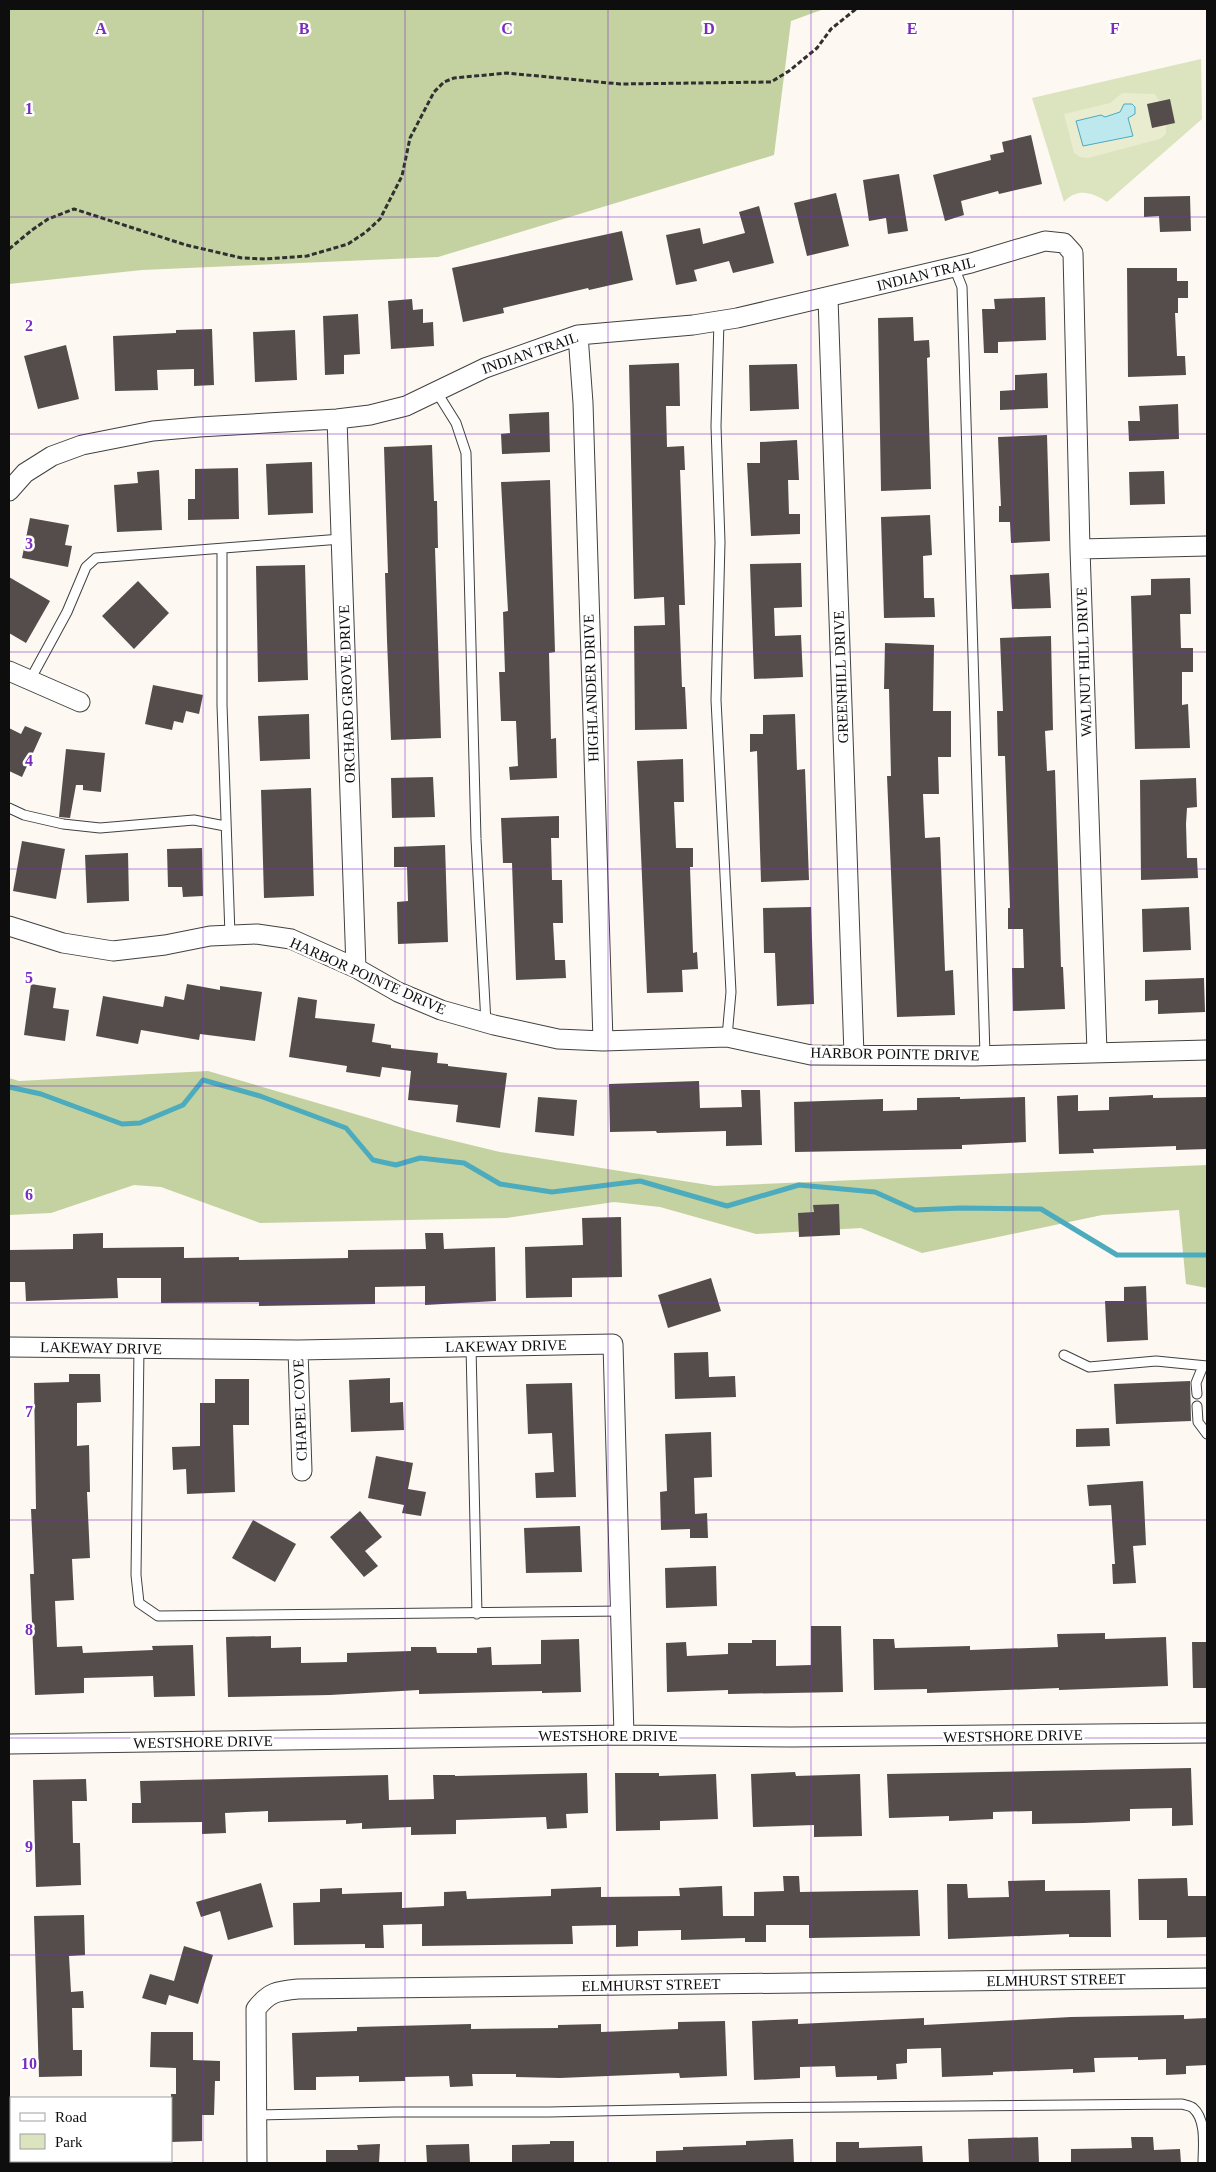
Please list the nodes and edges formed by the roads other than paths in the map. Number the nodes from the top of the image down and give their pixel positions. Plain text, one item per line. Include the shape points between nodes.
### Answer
1 (954, 267) junction
2 (1073, 272) joint
3 (828, 298) junction
4 (719, 321) junction
5 (578, 335) junction
6 (436, 391) junction
7 (337, 419) junction
8 (9, 491) edge
9 (341, 539) junction
10 (1207, 546) edge
11 (1080, 549) junction
12 (222, 550) junction
13 (9, 671) edge
14 (30, 680) junction
15 (80, 702) dead end
16 (9, 808) edge
17 (225, 826) junction
18 (9, 926) edge
19 (230, 935) junction
20 (356, 968) junction
21 (486, 1023) junction
22 (727, 1037) junction
23 (603, 1042) junction
24 (1207, 1050) edge
25 (1097, 1052) junction
26 (854, 1055) junction
27 (985, 1055) junction
28 (9, 1347) edge
29 (471, 1347) junction
30 (138, 1348) junction
31 (298, 1350) junction
32 (1064, 1355) dead end
33 (1205, 1366) edge
34 (1197, 1394) dead end
35 (1197, 1406) dead end
36 (1207, 1434) edge
37 (302, 1471) dead end
38 (622, 1611) junction
39 (477, 1614) junction
40 (1207, 1733) edge
41 (624, 1735) junction
42 (9, 1744) edge
43 (1207, 1978) edge
44 (257, 2115) junction
45 (257, 2163) edge
46 (1203, 2163) edge

1 - 2 street, INDIAN TRAIL via 1045,241 1069,248 1073,253
1 - 3 street, INDIAN TRAIL
1 - 27 lane via 962,286
2 - 11 street, WALNUT HILL DRIVE
3 - 4 street, INDIAN TRAIL
3 - 26 street, GREENHILL DRIVE
4 - 5 street, INDIAN TRAIL
4 - 22 lane via 716,426 720,542 716,700 731,992
5 - 6 street, INDIAN TRAIL via 485,368
5 - 23 street, HIGHLANDER DRIVE via 583,403
6 - 7 street, INDIAN TRAIL via 406,406
6 - 21 lane via 456,423 466,453 476,839
7 - 8 street, INDIAN TRAIL via 199,427 116,437 52,456 25,474
7 - 9 street, ORCHARD GROVE DRIVE
9 - 12 lane
9 - 20 street, ORCHARD GROVE DRIVE
10 - 11 street
11 - 25 street, WALNUT HILL DRIVE
12 - 14 lane via 96,558 86,567 67,612
12 - 17 lane
13 - 14 street
14 - 15 street
16 - 17 lane via 63,824 100,828 194,820
17 - 19 lane
18 - 19 street, HARBOR POINTE DRIVE via 64,943 113,951
19 - 20 street, HARBOR POINTE DRIVE via 258,934 291,939
20 - 21 street, HARBOR POINTE DRIVE via 398,992
21 - 23 street, HARBOR POINTE DRIVE via 558,1039
22 - 23 street, HARBOR POINTE DRIVE
22 - 26 street, HARBOR POINTE DRIVE via 811,1055
24 - 25 street, HARBOR POINTE DRIVE
25 - 27 street, HARBOR POINTE DRIVE
26 - 27 street, HARBOR POINTE DRIVE
28 - 30 street, LAKEWAY DRIVE
29 - 31 street, LAKEWAY DRIVE
29 - 38 street, LAKEWAY DRIVE via 613,1344
29 - 39 lane
30 - 31 street, LAKEWAY DRIVE
30 - 39 lane via 136,1575 139,1603 158,1616
31 - 37 street, CHAPEL COVE
32 - 33 lane via 1089,1367 1156,1361
33 - 34 lane via 1196,1383
35 - 36 lane via 1198,1422
38 - 39 lane
38 - 41 street, LAKEWAY DRIVE
40 - 41 street, WESTSHORE DRIVE via 791,1737
41 - 42 street, WESTSHORE DRIVE
43 - 44 street, ELMHURST STREET via 298,1989 277,1992 265,1997 256,2009
44 - 45 street, ELMHURST STREET
44 - 46 lane via 1182,2104 1193,2108 1199,2116

